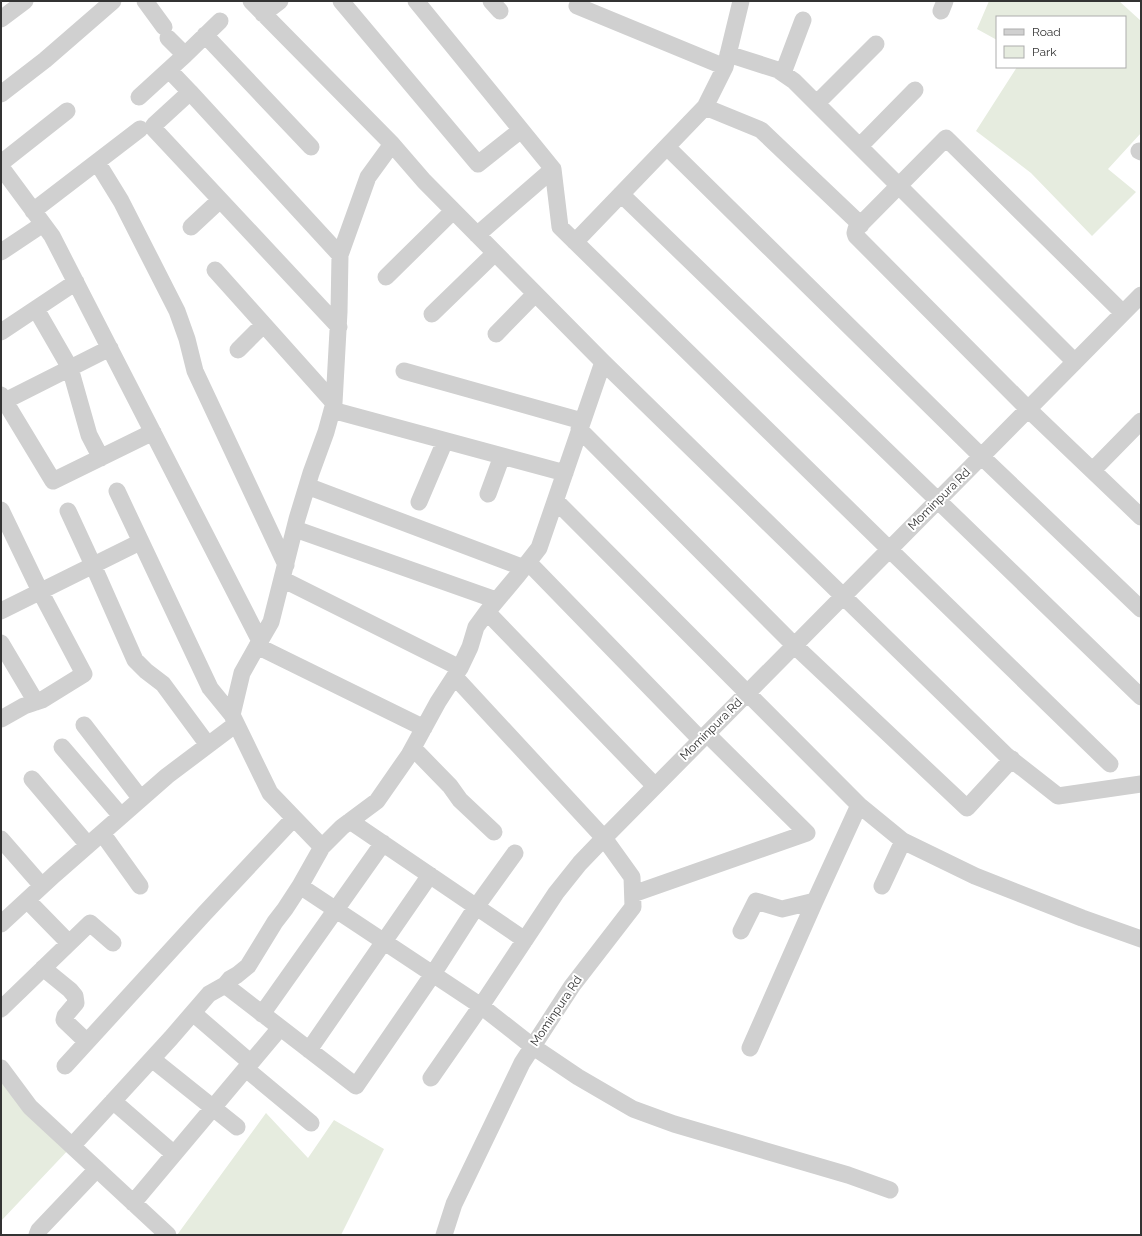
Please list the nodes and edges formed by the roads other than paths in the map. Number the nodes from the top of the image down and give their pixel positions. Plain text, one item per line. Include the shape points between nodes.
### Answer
1 (25, 1) edge
2 (112, 1) edge
3 (145, 1) edge
4 (251, 1) edge
5 (280, 1) edge
6 (341, 1) edge
7 (416, 1) edge
8 (580, 1) edge
9 (741, 1) edge
10 (263, 14) junction
11 (1, 20) edge
12 (803, 20) dead end
13 (220, 21) dead end
14 (205, 35) junction
15 (876, 44) dead end
16 (185, 55) junction
17 (726, 60) junction
18 (170, 70) junction
19 (783, 74) junction
20 (915, 90) dead end
21 (190, 92) junction
22 (1, 94) edge
23 (138, 98) dead end
24 (817, 104) junction
25 (705, 107) junction
26 (68, 111) dead end
27 (140, 129) dead end
28 (521, 130) junction
29 (392, 144) junction
30 (860, 146) junction
31 (311, 147) dead end
32 (667, 147) junction
33 (97, 162) junction
34 (553, 169) junction
35 (3, 172) edge
36 (899, 186) junction
37 (621, 194) junction
38 (220, 200) junction
39 (453, 211) junction
40 (38, 217) junction
41 (861, 225) junction
42 (191, 227) dead end
43 (477, 235) junction
44 (575, 242) junction
45 (1, 252) edge
46 (495, 253) junction
47 (340, 256) junction
48 (215, 270) dead end
49 (386, 277) dead end
50 (76, 282) junction
51 (535, 294) junction
52 (1141, 295) edge
53 (36, 309) junction
54 (1123, 313) junction
55 (432, 314) dead end
56 (263, 325) junction
57 (339, 327) junction
58 (1, 332) edge
59 (496, 334) dead end
60 (110, 348) junction
61 (238, 350) dead end
62 (603, 362) junction
63 (1075, 362) junction
64 (70, 368) junction
65 (404, 370) dead end
66 (2, 400) edge
67 (333, 407) junction
68 (1028, 408) junction
69 (1141, 420) edge
70 (581, 425) junction
71 (153, 432) junction
72 (445, 441) junction
73 (502, 456) junction
74 (981, 456) junction
75 (101, 458) junction
76 (1093, 470) junction
77 (565, 473) junction
78 (307, 486) junction
79 (117, 491) dead end
80 (488, 494) dead end
81 (556, 500) junction
82 (938, 500) junction
83 (419, 502) dead end
84 (1, 510) edge
85 (68, 511) dead end
86 (1141, 517) edge
87 (295, 529) junction
88 (140, 542) junction
89 (889, 550) junction
90 (93, 565) junction
91 (526, 565) junction
92 (284, 572) junction
93 (40, 591) junction
94 (843, 595) junction
95 (492, 606) junction
96 (1141, 608) edge
97 (1, 611) edge
98 (1, 643) edge
99 (259, 644) junction
100 (794, 645) junction
101 (457, 672) junction
102 (747, 693) junction
103 (1141, 696) edge
104 (36, 702) junction
105 (1, 719) edge
106 (234, 720) junction
107 (84, 725) dead end
108 (424, 728) junction
109 (704, 737) junction
110 (208, 745) junction
111 (62, 747) dead end
112 (413, 748) junction
113 (1012, 759) junction
114 (1110, 764) dead end
115 (32, 779) dead end
116 (1141, 784) edge
117 (655, 786) junction
118 (141, 799) junction
119 (859, 805) junction
120 (121, 816) junction
121 (294, 818) junction
122 (350, 821) junction
123 (494, 832) dead end
124 (102, 833) junction
125 (604, 838) junction
126 (1, 839) edge
127 (903, 841) junction
128 (383, 843) junction
129 (88, 845) junction
130 (322, 847) junction
131 (515, 853) dead end
132 (430, 875) junction
133 (42, 886) junction
134 (140, 886) dead end
135 (300, 886) junction
136 (882, 886) dead end
137 (632, 894) junction
138 (27, 900) junction
139 (815, 901) junction
140 (476, 907) junction
141 (336, 910) junction
142 (1, 924) edge
143 (741, 931) dead end
144 (1141, 939) edge
145 (525, 940) junction
146 (385, 942) junction
147 (69, 943) junction
148 (113, 943) dead end
149 (43, 968) junction
150 (433, 974) junction
151 (225, 985) junction
152 (482, 1006) junction
153 (1, 1009) edge
154 (193, 1013) junction
155 (262, 1014) junction
156 (280, 1028) junction
157 (87, 1042) junction
158 (532, 1046) junction
159 (750, 1048) dead end
160 (309, 1050) junction
161 (152, 1059) junction
162 (65, 1066) dead end
163 (248, 1066) junction
164 (1, 1068) edge
165 (431, 1078) dead end
166 (113, 1102) junction
167 (213, 1108) junction
168 (311, 1123) dead end
169 (237, 1127) dead end
170 (72, 1146) junction
171 (174, 1154) junction
172 (97, 1169) junction
173 (890, 1190) dead end
174 (133, 1203) junction
175 (450, 1233) edge
176 (37, 1235) edge
177 (168, 1235) edge

1 - 11 street
2 - 22 street via 45,60
3 - 16 street
4 - 10 street
5 - 10 street
6 - 28 street via 478,164
7 - 28 street
8 - 17 street via 577,6
9 - 17 street
10 - 29 street
12 - 19 street
13 - 14 street
14 - 16 street
14 - 31 street
15 - 24 street
16 - 18 street
17 - 19 street via 778,70
17 - 25 street
18 - 21 street
18 - 23 street
19 - 24 street via 794,81
20 - 30 street
21 - 38 street via 154,125 154,129
21 - 47 street
24 - 30 street
25 - 32 street
25 - 41 street via 761,130
26 - 35 street
27 - 33 street
28 - 34 street
29 - 39 street
29 - 47 street via 368,177
30 - 36 street
32 - 37 street
32 - 74 street
33 - 40 street
33 - 92 street via 122,201 177,311 195,371
34 - 43 street
34 - 44 street via 560,227
35 - 40 street
36 - 41 street
36 - 54 street via 946,138
36 - 63 street
37 - 44 street
37 - 82 street
38 - 42 street
38 - 57 street
39 - 43 street
39 - 49 street
40 - 45 street
40 - 50 street via 52,236
41 - 68 street via 855,232 856,236
43 - 46 street
44 - 89 street
46 - 51 street
46 - 55 street
47 - 57 street
48 - 56 street
50 - 53 street
50 - 60 street
51 - 59 street
51 - 62 street
52 - 54 street, Mominpura Rd
53 - 58 street
53 - 64 street
54 - 63 street, Mominpura Rd
56 - 61 street
56 - 67 street
57 - 67 street
60 - 64 street
60 - 71 street
62 - 70 street
62 - 94 street
63 - 68 street, Mominpura Rd
64 - 66 street
64 - 75 street via 88,435
65 - 70 street
66 - 75 street via 53,481
67 - 72 street
67 - 78 street
68 - 74 street, Mominpura Rd
68 - 76 street
69 - 76 street
70 - 77 street
70 - 100 street
71 - 75 street
71 - 99 street
72 - 73 street
72 - 83 street
73 - 77 street
73 - 80 street
74 - 82 street, Mominpura Rd
74 - 96 street
76 - 86 street
77 - 81 street
78 - 87 street
78 - 91 street
79 - 88 street
81 - 91 street via 539,548
81 - 102 street
82 - 89 street, Mominpura Rd
82 - 103 street
84 - 93 street
85 - 90 street
87 - 92 street
87 - 95 street
88 - 90 street
88 - 106 street via 210,688
89 - 94 street, Mominpura Rd
89 - 114 street
90 - 93 street
90 - 110 street via 135,660 163,684
91 - 95 street
91 - 109 street
92 - 99 street via 271,622
92 - 101 street
93 - 97 street
93 - 104 street via 84,674
94 - 100 street, Mominpura Rd
94 - 113 street
95 - 101 street via 476,627 470,647
95 - 117 street
98 - 104 street
99 - 106 street via 242,673
99 - 108 street
100 - 102 street, Mominpura Rd
100 - 113 street via 967,808
101 - 108 street
101 - 125 street
102 - 109 street, Mominpura Rd
102 - 119 street
104 - 105 street
106 - 110 street
106 - 121 street via 270,793
107 - 118 street
108 - 112 street
109 - 117 street, Mominpura Rd
109 - 137 street via 807,833
110 - 118 street
111 - 120 street
112 - 122 street via 377,801
112 - 123 street via 460,800
113 - 116 street via 1058,796
115 - 129 street
117 - 125 street, Mominpura Rd
118 - 120 street
119 - 127 street
119 - 139 street
120 - 124 street
121 - 130 street
121 - 157 street
122 - 128 street
122 - 130 street
124 - 129 street
124 - 134 street
125 - 137 street, Mominpura Rd via 632,877
125 - 145 street via 556,893
126 - 133 street
127 - 136 street
127 - 144 street via 975,876
128 - 132 street
128 - 141 street
129 - 133 street
130 - 135 street
131 - 140 street
132 - 140 street
132 - 146 street
133 - 138 street
135 - 141 street
135 - 151 street via 248,966
137 - 158 street, Mominpura Rd via 633,907 572,986
138 - 142 street
138 - 147 street
139 - 143 street via 782,909 756,901
139 - 159 street
140 - 145 street
140 - 150 street
141 - 146 street
141 - 155 street
145 - 152 street
146 - 150 street
146 - 160 street
147 - 148 street via 90,923
147 - 149 street
149 - 153 street
149 - 157 street via 75,996 76,1003 64,1020
150 - 152 street
150 - 160 street via 356,1086
151 - 154 street via 209,994
151 - 155 street
152 - 158 street
152 - 165 street
154 - 161 street
154 - 163 street
155 - 156 street
156 - 160 street
156 - 163 street
157 - 162 street
158 - 173 street via 633,1109
158 - 175 street, Mominpura Rd via 454,1204
161 - 166 street
161 - 167 street
163 - 167 street
163 - 168 street
164 - 170 street via 30,1108
166 - 170 street
166 - 171 street
167 - 169 street
167 - 171 street
170 - 172 street
171 - 174 street
172 - 174 street
172 - 176 street
174 - 177 street

